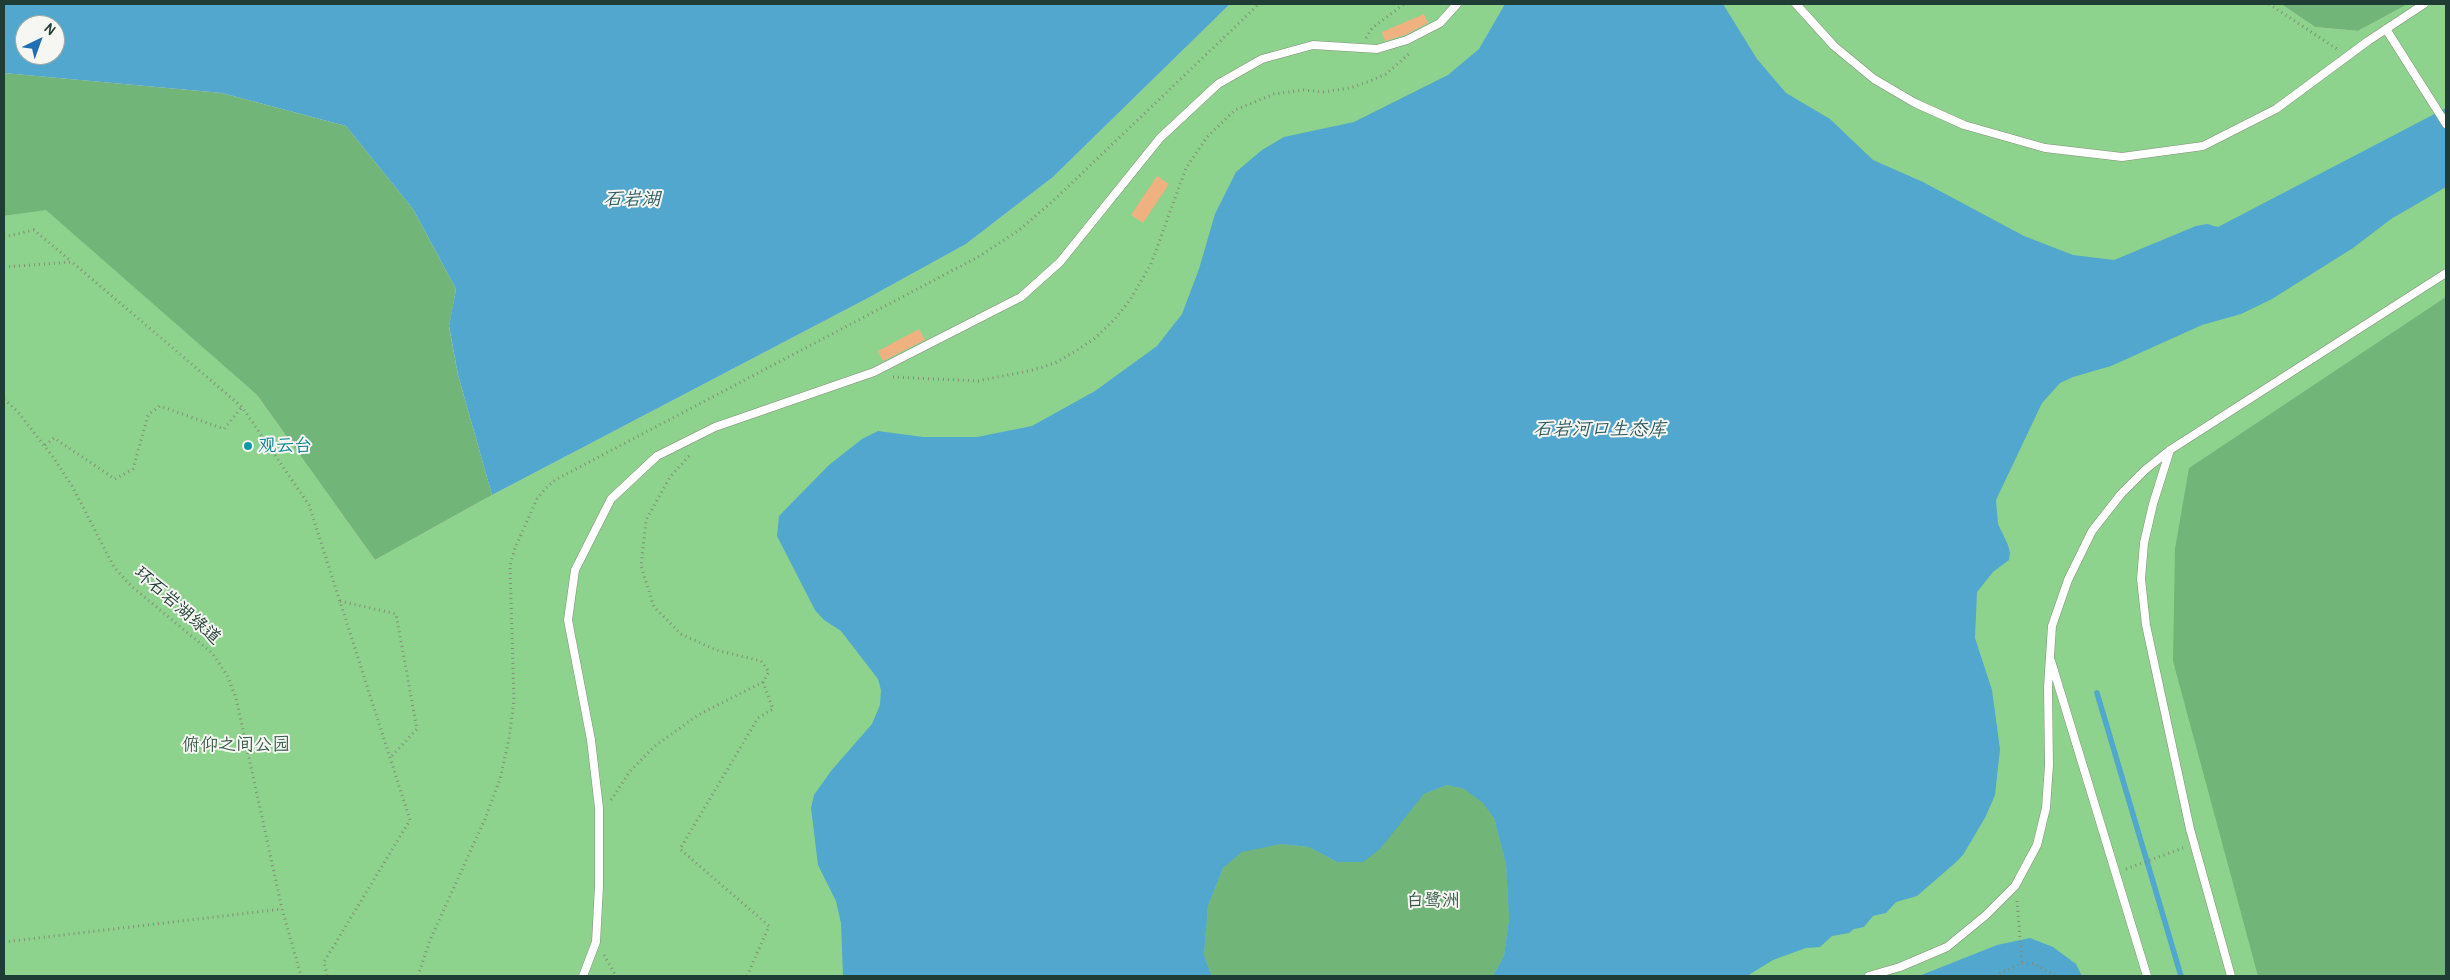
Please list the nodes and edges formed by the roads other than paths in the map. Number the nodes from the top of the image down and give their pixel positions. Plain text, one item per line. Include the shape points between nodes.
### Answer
1 (1457, 4) edge
2 (1796, 4) edge
3 (2424, 4) edge
4 (2386, 29) junction
5 (2446, 124) edge
6 (2446, 273) edge
7 (2170, 450) junction
8 (2050, 657) junction
9 (583, 976) edge
10 (1869, 976) edge
11 (2147, 976) edge
12 (2231, 976) edge

1 - 9 lane via 1440,23 1407,40 1376,49 1314,45 1262,59 1218,84 1160,138 1060,262 1021,297 874,372 706,431 657,456 611,499 575,570 568,620 591,740 599,818 596,942
2 - 4 lane via 1834,46 1874,79 1914,103 1964,125 2045,148 2122,157 2203,146 2276,109
3 - 4 lane
4 - 5 lane
6 - 7 lane
7 - 8 lane via 2144,470 2092,531 2068,580 2052,626
7 - 12 lane via 2146,533 2142,579 2146,625 2194,844
8 - 10 lane via 2046,808 2038,845 2015,886 1986,915 1947,946 1900,967
8 - 11 lane

